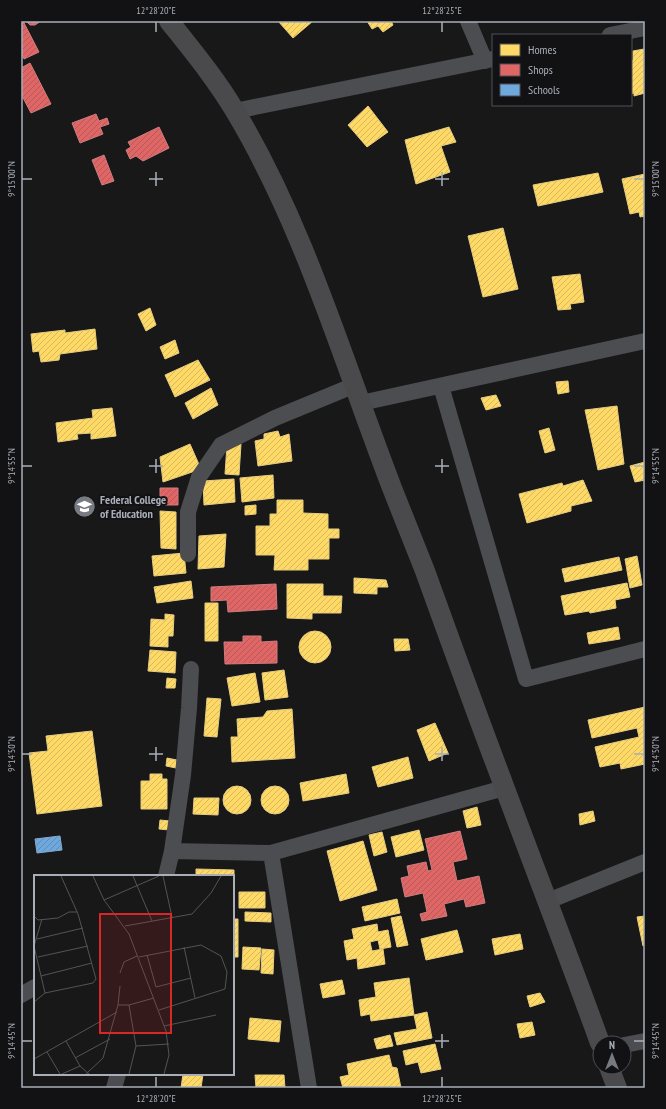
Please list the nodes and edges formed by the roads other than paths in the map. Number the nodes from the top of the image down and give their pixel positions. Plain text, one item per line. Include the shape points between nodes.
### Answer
1 (169, 21) edge
2 (468, 21) edge
3 (645, 28) edge
4 (615, 34) edge
5 (489, 60) edge
6 (235, 111) junction
7 (645, 341) edge
8 (441, 386) junction
9 (358, 394) junction
10 (188, 554) dead end
11 (645, 649) edge
12 (191, 669) dead end
13 (504, 788) junction
14 (172, 851) junction
15 (271, 853) junction
16 (645, 862) edge
17 (166, 875) edge
18 (548, 901) junction
19 (34, 988) edge
20 (21, 995) edge
21 (597, 1035) edge
22 (645, 1041) edge
23 (632, 1043) edge
24 (118, 1075) edge
25 (612, 1075) edge
26 (114, 1088) edge
27 (309, 1088) edge
28 (617, 1088) edge

1 - 6 main road via 210,73
2 - 5 street
3 - 4 street
5 - 6 street
6 - 9 main road via 260,156 293,226
7 - 8 street
8 - 9 street
8 - 11 street via 526,679
9 - 10 street via 275,418 221,445 199,476 188,512
9 - 13 main road
12 - 14 street via 183,775
13 - 15 street
13 - 18 main road
14 - 15 street
14 - 17 street
15 - 27 street
16 - 18 street
18 - 21 main road
19 - 20 street
22 - 23 street
24 - 26 street
25 - 28 main road

